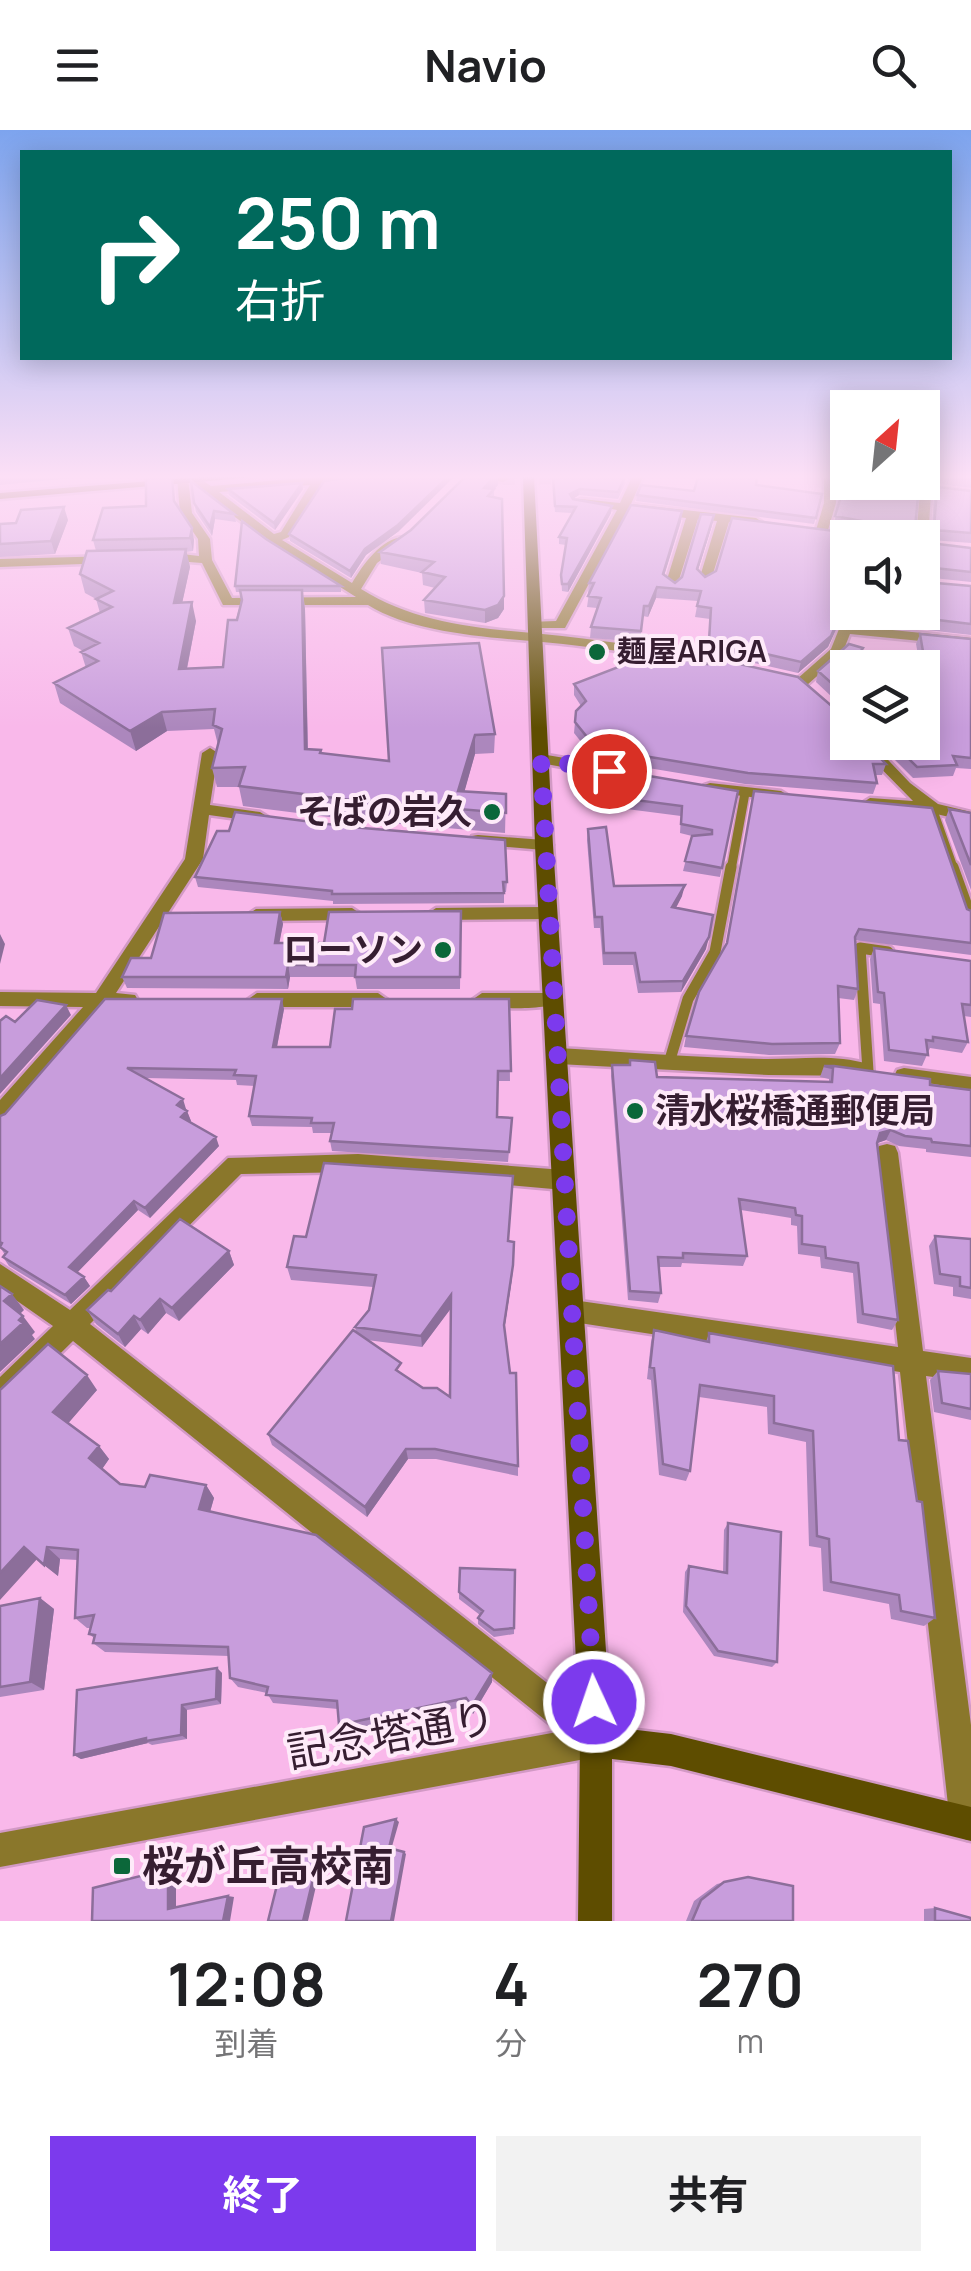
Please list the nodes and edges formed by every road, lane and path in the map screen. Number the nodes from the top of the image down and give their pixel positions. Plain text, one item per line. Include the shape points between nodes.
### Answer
1 (206, 560) edge
2 (65, 561) edge
3 (307, 561) edge
4 (372, 561) edge
5 (531, 561) edge
6 (595, 561) edge
7 (678, 561) edge
8 (707, 561) edge
9 (711, 561) joint
10 (0, 563) edge
11 (705, 580) edge
12 (670, 586) edge
13 (353, 591) junction
14 (367, 600) junction
15 (848, 630) joint
16 (534, 632) junction
17 (971, 642) edge
18 (743, 666) edge
19 (814, 694) edge
20 (210, 753) dead end
21 (541, 759) junction
22 (879, 760) edge
23 (634, 775) edge
24 (689, 784) edge
25 (745, 794) junction
26 (801, 798) edge
27 (857, 802) edge
28 (932, 808) junction
29 (203, 809) junction
30 (971, 818) edge
31 (278, 819) edge
32 (467, 839) edge
33 (544, 845) junction
34 (548, 913) junction
35 (236, 914) edge
36 (373, 914) edge
37 (412, 914) edge
38 (971, 917) edge
39 (897, 954) edge
40 (0, 999) edge
41 (101, 1000) junction
42 (140, 1000) edge
43 (238, 1000) edge
44 (396, 1000) edge
45 (454, 1000) edge
46 (553, 1000) junction
47 (558, 1056) junction
48 (669, 1063) junction
49 (868, 1071) junction
50 (971, 1085) edge
51 (0, 1115) edge
52 (888, 1153) dead end
53 (564, 1180) junction
54 (0, 1274) edge
55 (573, 1311) junction
56 (72, 1326) junction
57 (914, 1362) junction
58 (971, 1370) edge
59 (0, 1395) edge
60 (596, 1741) junction
61 (969, 1824) edge
62 (0, 1850) edge
63 (595, 1921) edge

1 - 14 street via 228,602
2 - 10 street
3 - 13 street
4 - 13 street
5 - 16 main road
6 - 16 street via 560,625
7 - 12 street
8 - 9 street
9 - 11 street
13 - 14 street
14 - 16 street via 441,625
15 - 17 street
15 - 19 street via 838,651 794,680
16 - 18 street
16 - 21 main road
20 - 29 street
21 - 23 street
21 - 33 main road
22 - 28 street
24 - 25 street
25 - 26 street
25 - 48 lane via 715,952 688,999
27 - 28 street
28 - 30 street
28 - 38 lane
29 - 31 street
29 - 41 street via 194,859 168,915
32 - 33 street
33 - 34 main road
34 - 37 street
34 - 46 main road
35 - 36 street
39 - 49 lane via 860,948
40 - 41 street
41 - 42 street
41 - 51 street
43 - 44 street
45 - 46 street
46 - 47 main road
47 - 48 street
47 - 53 main road
48 - 49 street
49 - 50 street
52 - 57 street
53 - 55 main road
53 - 56 street via 358,1163 236,1165
54 - 56 street
55 - 57 street
55 - 60 main road
56 - 59 street
56 - 60 street
57 - 58 street
57 - 61 street
60 - 61 main road, 記念塔通り via 671,1750
60 - 62 street, 記念塔通り
60 - 63 main road

